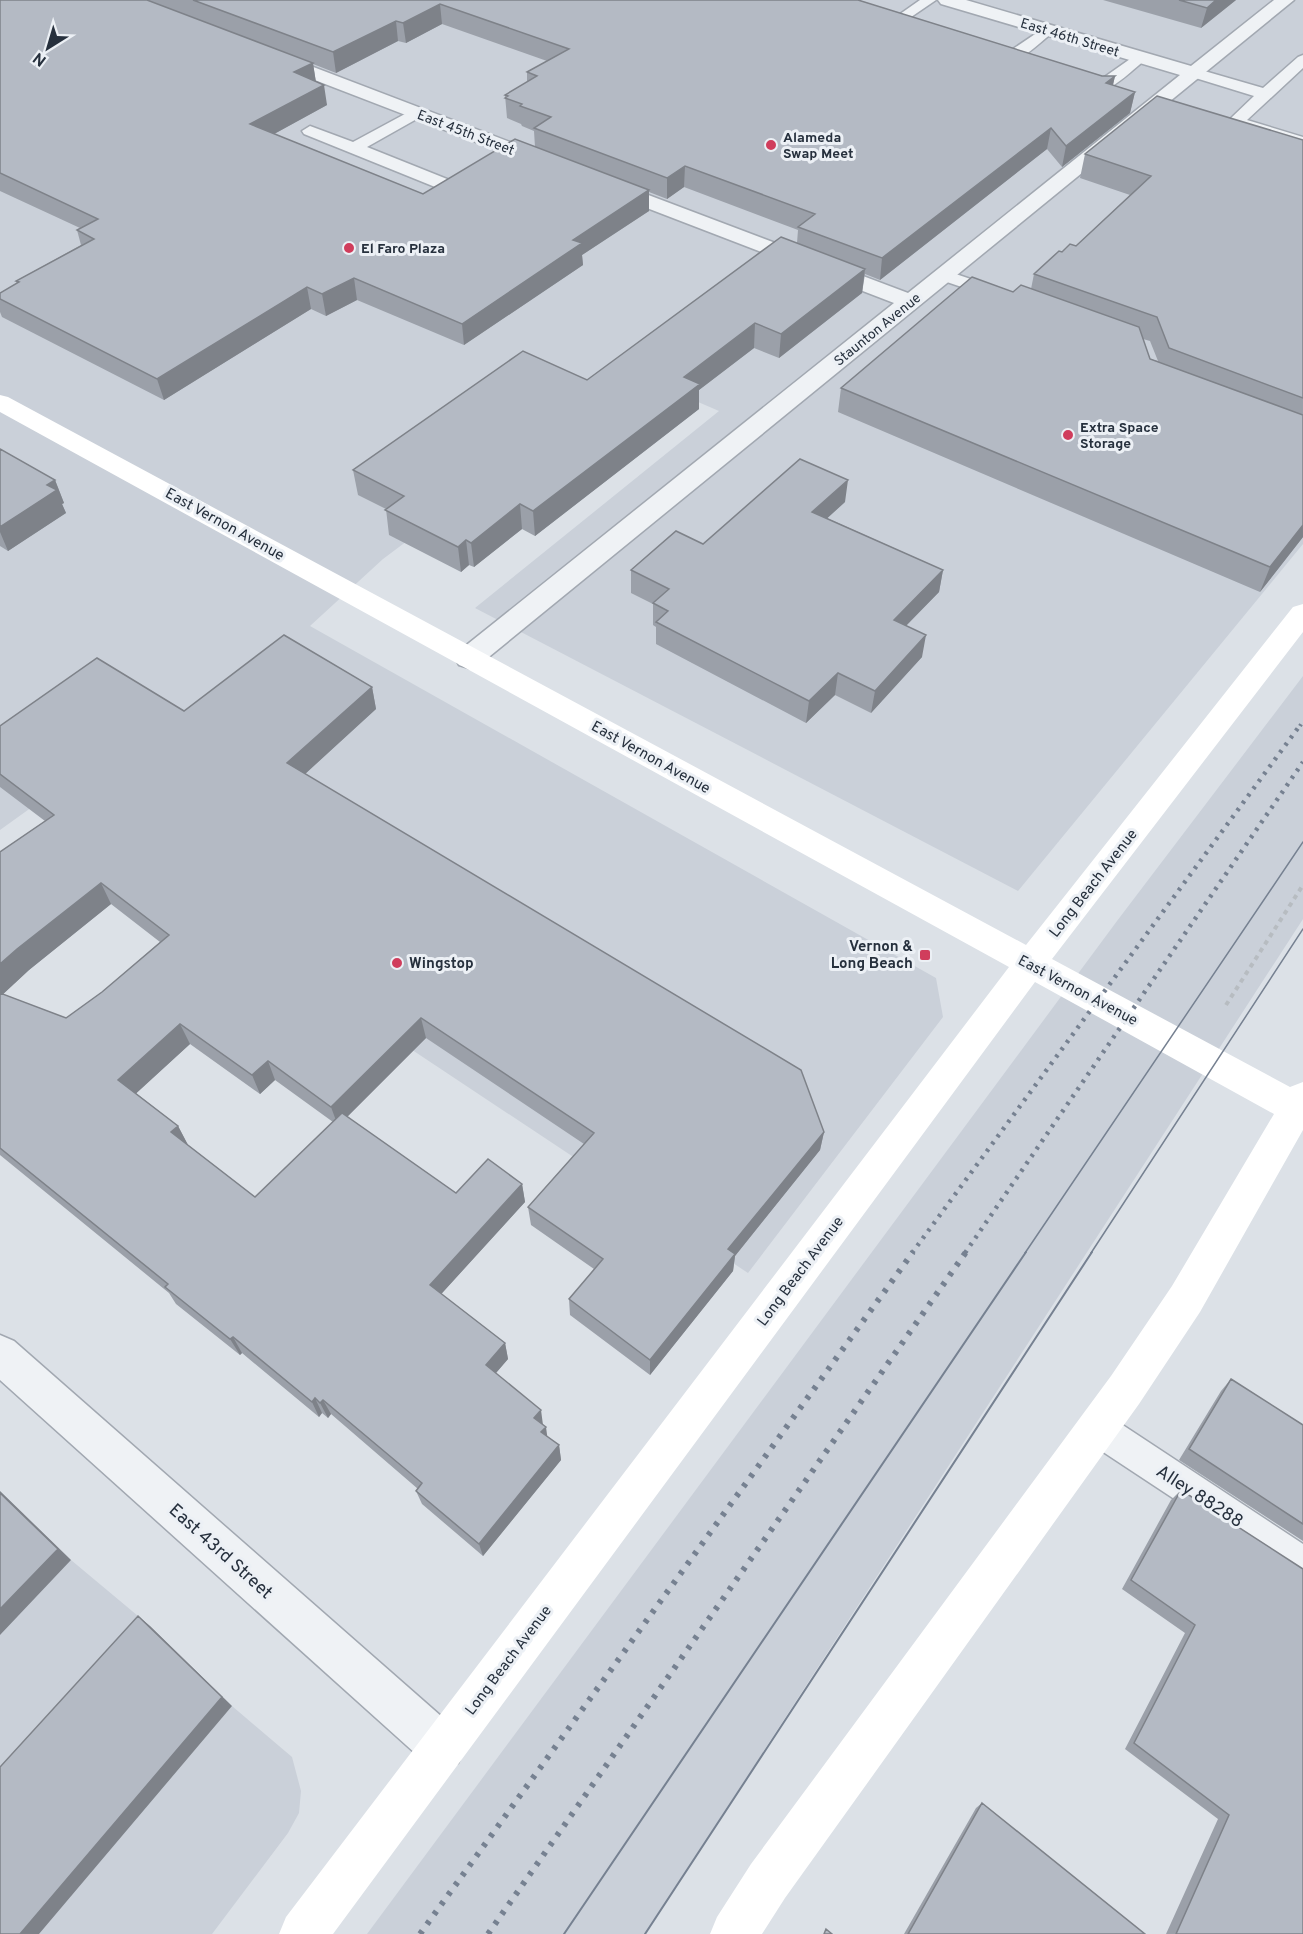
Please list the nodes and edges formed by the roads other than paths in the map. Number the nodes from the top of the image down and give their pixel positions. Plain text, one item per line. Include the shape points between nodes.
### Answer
1 (820, 0) edge
2 (929, 0) edge
3 (947, 0) edge
4 (1285, 0) edge
5 (895, 24) junction
6 (1047, 30) junction
7 (914, 32) edge
8 (253, 50) edge
9 (975, 52) edge
10 (1140, 57) junction
11 (1303, 60) edge
12 (1006, 61) junction
13 (1028, 68) edge
14 (1194, 73) junction
15 (1069, 80) edge
16 (1265, 94) junction
17 (416, 113) junction
18 (310, 131) dead end
19 (1303, 142) edge
20 (354, 148) junction
21 (561, 168) edge
22 (594, 181) edge
23 (456, 189) edge
24 (945, 275) junction
25 (1014, 300) edge
26 (910, 302) junction
27 (0, 402) edge
28 (1303, 613) edge
29 (469, 658) junction
30 (1030, 964) junction
31 (1301, 1106) edge
32 (0, 1354) edge
33 (1097, 1428) junction
34 (1303, 1564) edge
35 (442, 1748) junction
36 (303, 1934) edge
37 (734, 1934) edge

1 - 5 lane
2 - 5 lane
3 - 6 street, East 46th Street
4 - 14 street, Staunton Avenue
5 - 7 lane
6 - 10 street, East 46th Street
6 - 12 lane
8 - 17 street, East 45th Street
9 - 12 lane
10 - 14 street, East 46th Street
10 - 15 lane via 1098,89
11 - 16 lane
12 - 13 lane
14 - 16 lane
14 - 24 street, Staunton Avenue
16 - 19 lane via 1238,119 1242,124
17 - 20 lane
17 - 21 street, East 45th Street
18 - 20 lane
20 - 23 lane
22 - 26 street
24 - 25 lane
24 - 26 street, Staunton Avenue
26 - 29 street, Staunton Avenue
27 - 29 main road, East Vernon Avenue
28 - 30 main road, Long Beach Avenue
29 - 30 main road, East Vernon Avenue
30 - 31 main road, East Vernon Avenue
30 - 35 main road, Long Beach Avenue
31 - 33 main road via 1186,1299
32 - 35 street, East 43rd Street
33 - 34 lane, Alley 88288
33 - 37 main road via 768,1881
35 - 36 main road, Long Beach Avenue

